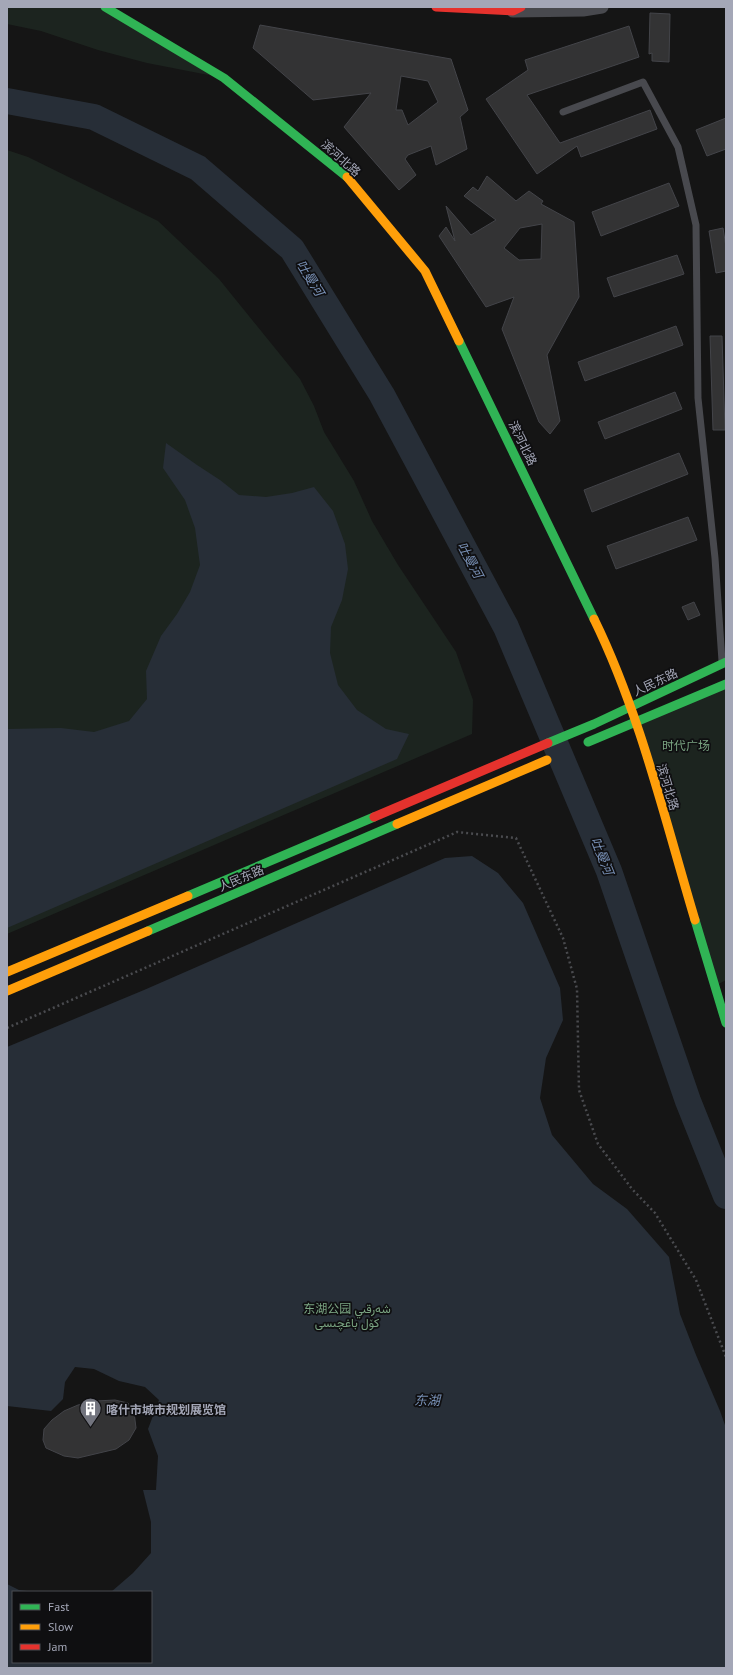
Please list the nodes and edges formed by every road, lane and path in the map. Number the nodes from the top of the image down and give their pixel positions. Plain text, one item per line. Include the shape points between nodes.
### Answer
1 (105, 7) edge
2 (436, 7) edge
3 (602, 7) edge
4 (517, 9) edge
5 (562, 112) dead end
6 (724, 663) edge
7 (726, 684) edge
8 (630, 707) junction
9 (636, 722) junction
10 (578, 747) dead end
11 (556, 756) dead end
12 (7, 972) edge
13 (7, 991) edge
14 (726, 1023) edge
15 (7, 1028) edge
16 (726, 1357) edge

1 - 8 main road, 滨河北路 via 224,78 343,173 425,271 603,637
2 - 4 main road
3 - 4 street via 582,10
5 - 6 lane via 643,82 678,147 696,225 698,398
6 - 8 main road, 人民东路
7 - 9 main road
8 - 9 main road, 滨河北路
8 - 12 main road, 人民东路
9 - 10 main road
9 - 14 main road, 滨河北路
11 - 13 main road, 人民东路
15 - 16 path via 457,832 516,838 563,938 577,989 579,1090 598,1144 632,1189 655,1213 696,1280

